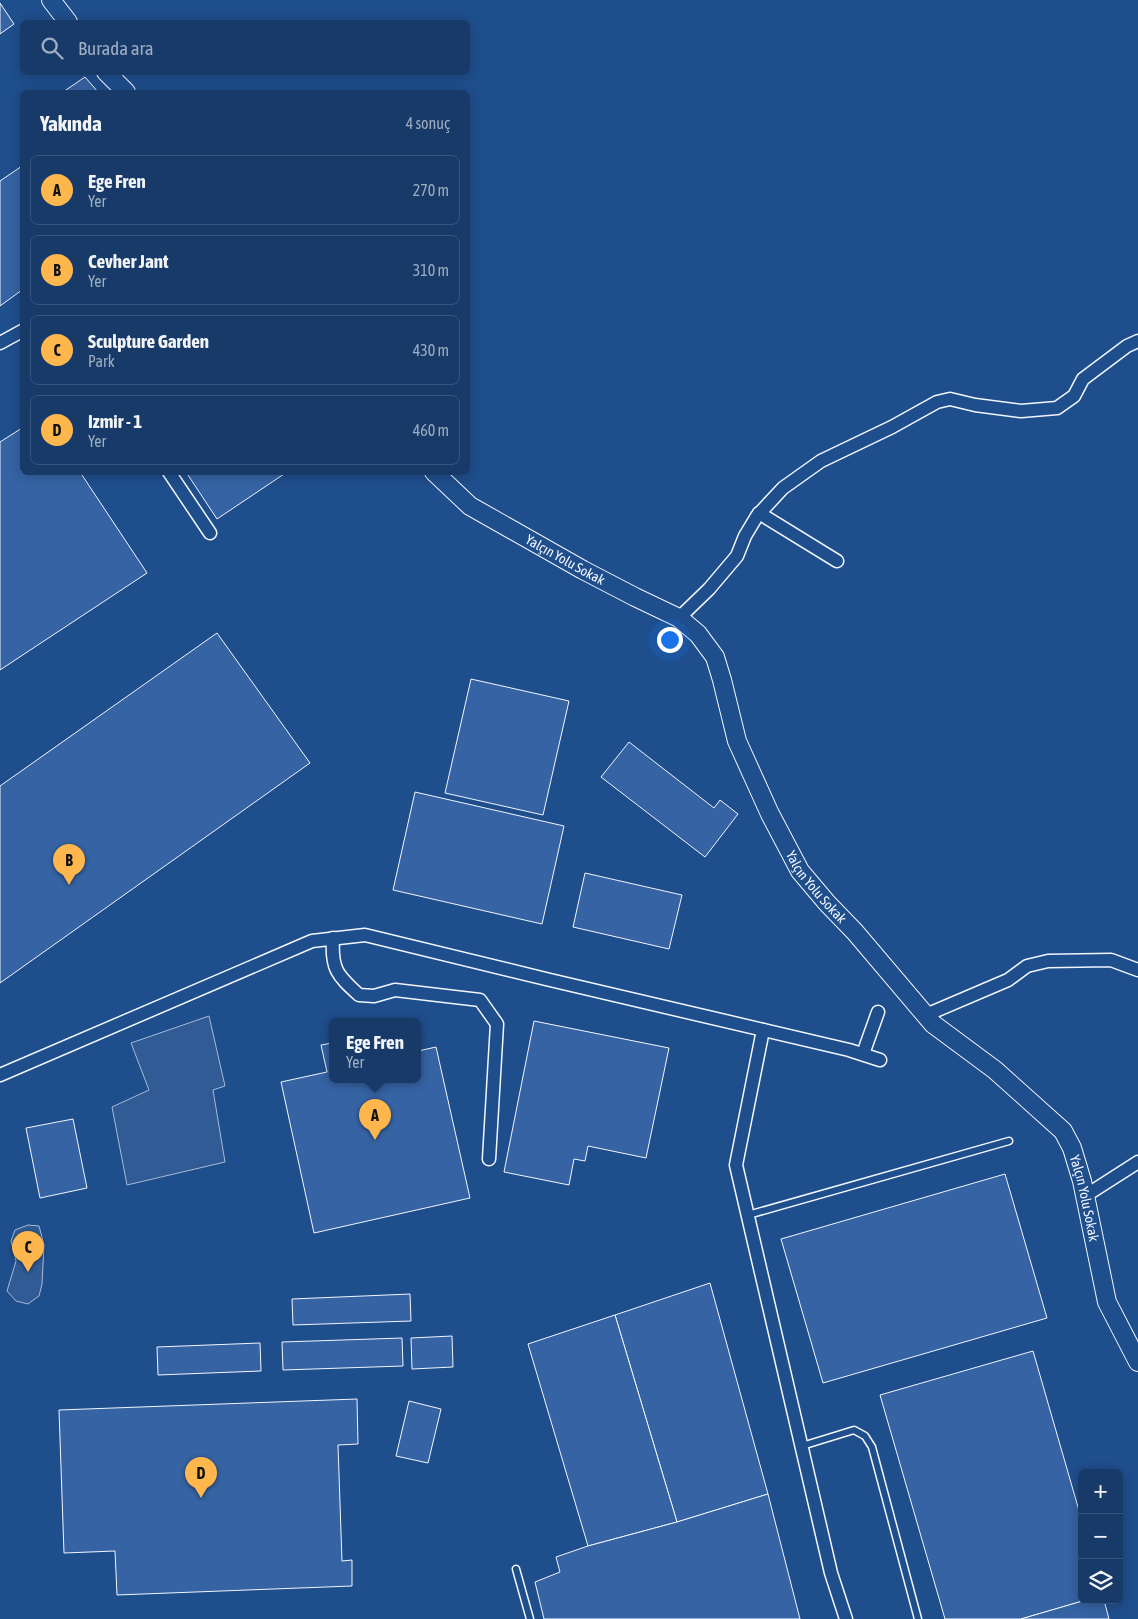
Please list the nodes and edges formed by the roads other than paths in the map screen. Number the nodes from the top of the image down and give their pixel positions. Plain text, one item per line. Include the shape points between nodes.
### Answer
1 (51, 0) edge
2 (66, 20) edge
3 (109, 75) edge
4 (124, 90) edge
5 (20, 332) edge
6 (1138, 341) edge
7 (0, 343) edge
8 (171, 475) edge
9 (437, 475) edge
10 (759, 513) junction
11 (210, 533) dead end
12 (837, 561) dead end
13 (679, 618) junction
14 (334, 938) junction
15 (1138, 970) edge
16 (878, 1012) dead end
17 (926, 1015) junction
18 (762, 1030) junction
19 (863, 1054) junction
20 (880, 1060) dead end
21 (0, 1076) edge
22 (1010, 1141) dead end
23 (489, 1160) dead end
24 (1138, 1162) edge
25 (1085, 1196) junction
26 (748, 1215) junction
27 (1138, 1362) edge
28 (802, 1446) junction
29 (516, 1569) dead end
30 (530, 1619) edge
31 (846, 1619) edge
32 (918, 1619) edge

1 - 2 street
3 - 4 street
5 - 7 street
6 - 10 street via 1083,379 1074,396 1057,408 1021,411 950,399 938,402 821,461 783,488
8 - 11 street
9 - 13 street, Yalçın Yolu Sokak via 470,506 635,598
10 - 12 street
10 - 13 street via 737,556
13 - 17 street, Yalçın Yolu Sokak via 698,634 715,657 737,741 800,871
14 - 18 street via 365,935
14 - 21 street via 312,941
14 - 23 street via 332,957 337,972 359,995 374,996 395,990 480,1000 497,1024
15 - 17 street via 1111,960 1048,961 1027,966 1008,980
16 - 19 street
17 - 25 street, Yalçın Yolu Sokak via 933,1024 995,1070 1063,1131 1072,1148
18 - 19 street
18 - 26 street via 736,1165
19 - 20 street
22 - 26 lane
24 - 25 street
25 - 27 street, Yalçın Yolu Sokak via 1107,1302
26 - 28 street
28 - 31 street via 831,1573
28 - 32 lane via 854,1430 865,1436 872,1446
29 - 30 lane

